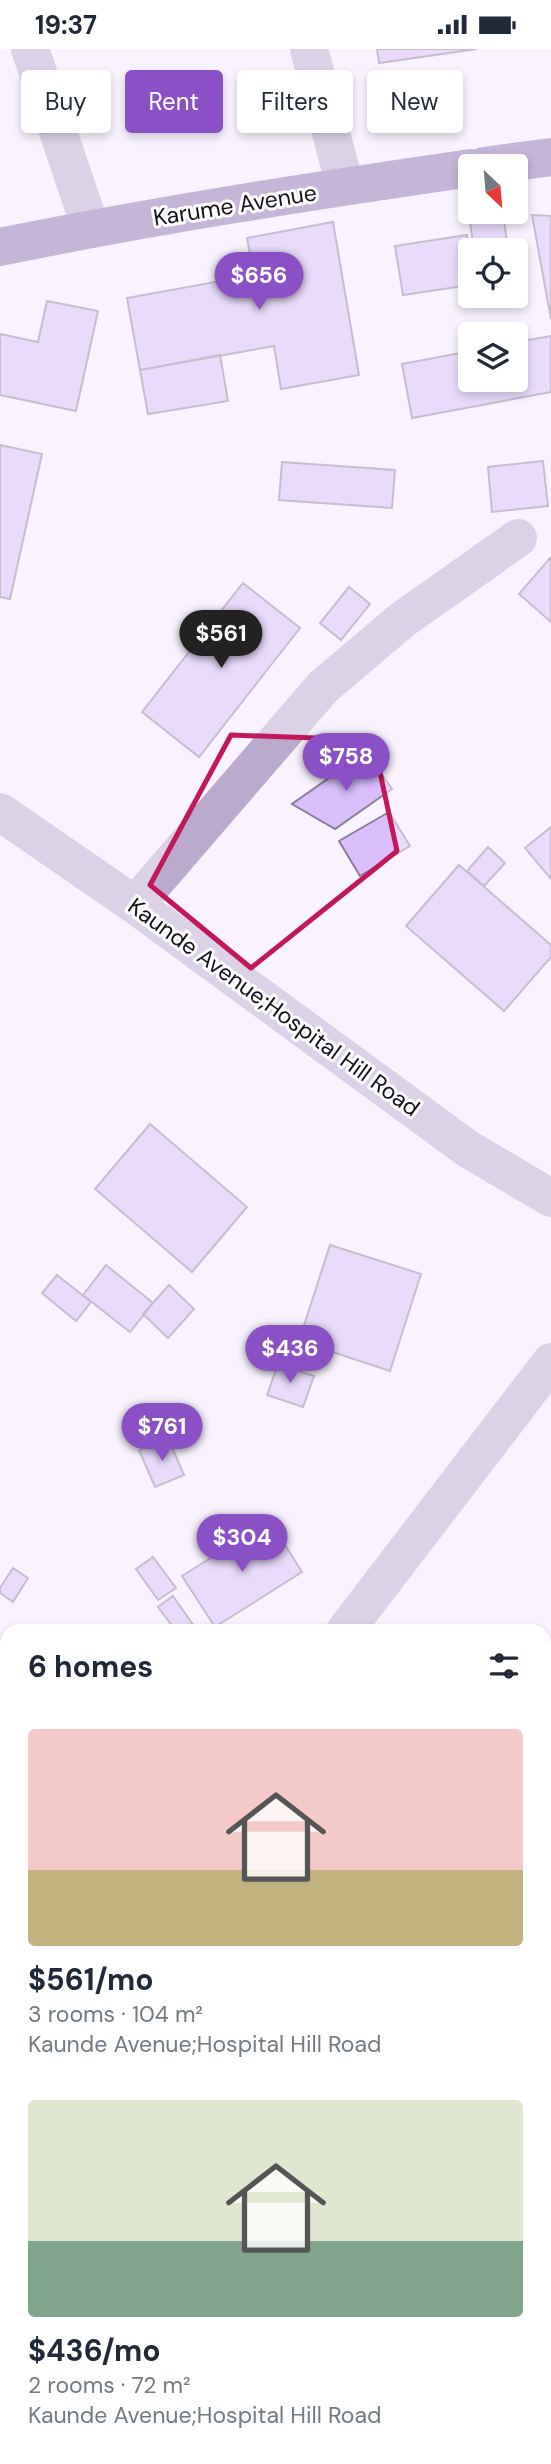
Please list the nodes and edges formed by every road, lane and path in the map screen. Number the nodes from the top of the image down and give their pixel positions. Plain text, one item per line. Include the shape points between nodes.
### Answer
1 (30, 49) edge
2 (309, 49) edge
3 (551, 157) edge
4 (528, 160) edge
5 (458, 170) edge
6 (345, 186) junction
7 (91, 229) junction
8 (0, 247) edge
9 (519, 538) dead end
10 (0, 812) edge
11 (135, 905) junction
12 (551, 1198) edge
13 (551, 1362) edge
14 (350, 1624) edge

1 - 7 street
2 - 6 street
3 - 4 main road
5 - 6 main road, Karume Avenue
6 - 7 main road, Karume Avenue
7 - 8 main road, Karume Avenue
9 - 11 street via 402,620 323,687
10 - 11 street, Kaunde Avenue;Hospital Hill Road
11 - 12 street, Kaunde Avenue;Hospital Hill Road via 468,1149
13 - 14 street

